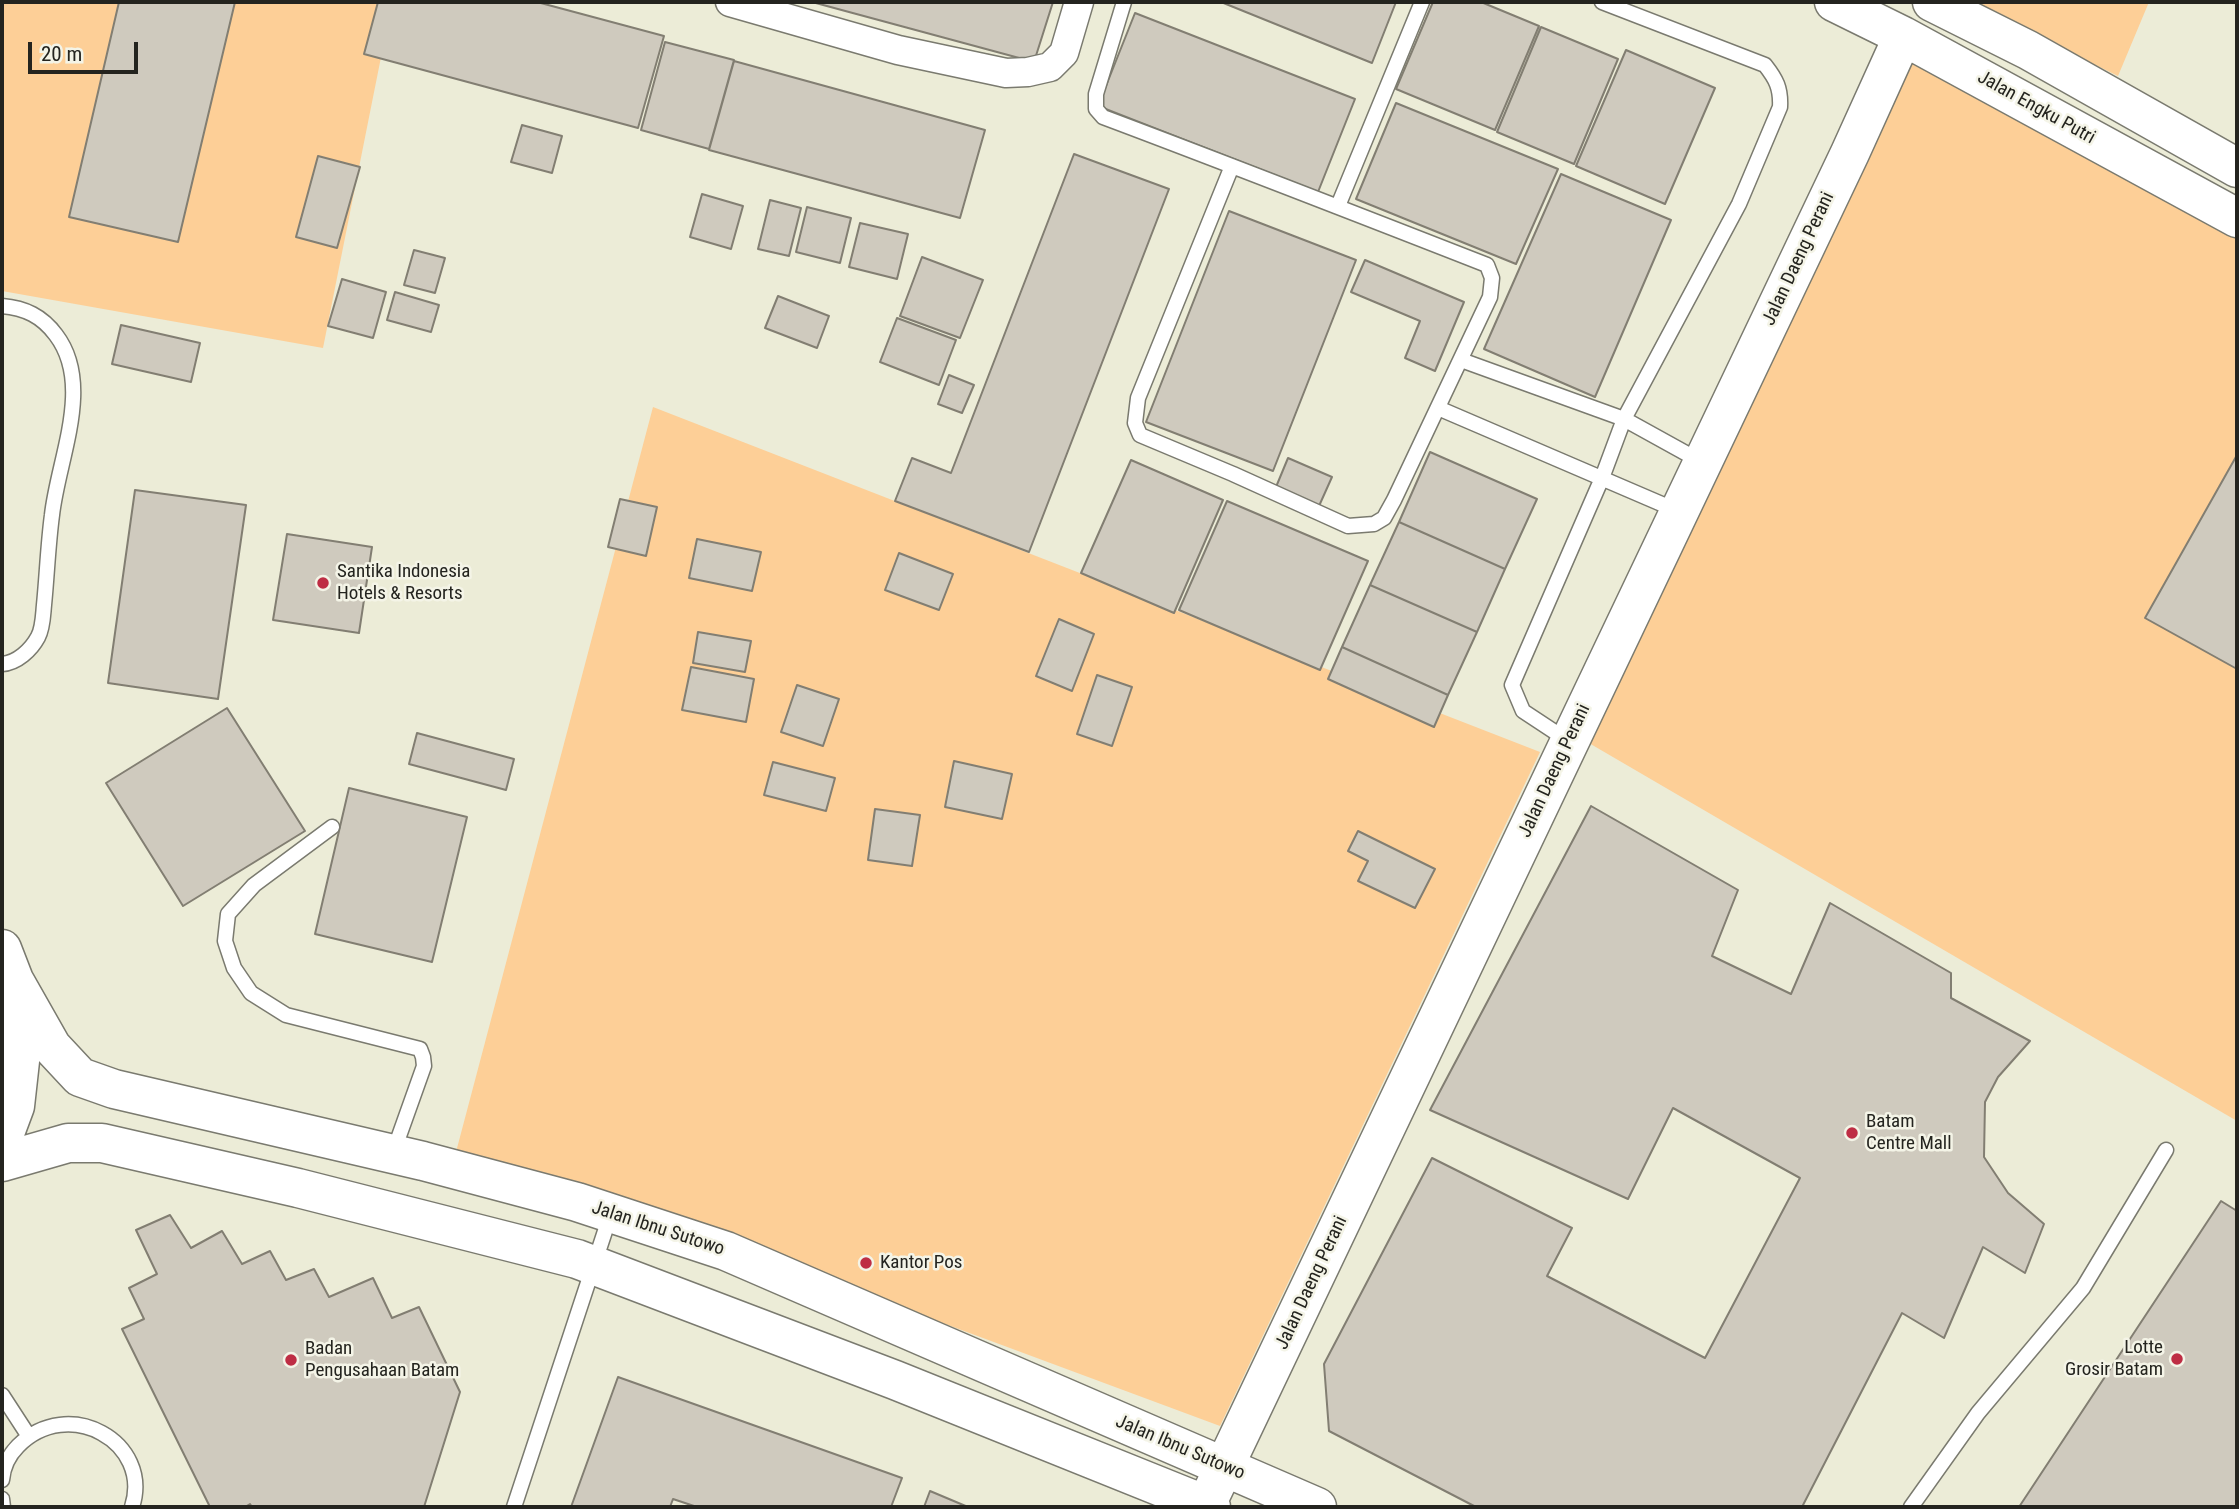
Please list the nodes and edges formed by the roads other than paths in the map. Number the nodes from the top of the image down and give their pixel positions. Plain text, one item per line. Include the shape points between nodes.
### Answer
1 (730, 2) edge
2 (1079, 2) edge
3 (1124, 2) edge
4 (1422, 2) edge
5 (1602, 2) edge
6 (1834, 2) edge
7 (1932, 2) edge
8 (1903, 36) junction
9 (1232, 166) junction
10 (2237, 167) edge
11 (1338, 206) junction
12 (2237, 218) edge
13 (2, 306) edge
14 (1461, 360) junction
15 (1438, 408) junction
16 (1624, 419) junction
17 (1702, 463) junction
18 (1602, 478) junction
19 (1679, 511) junction
20 (2, 664) edge
21 (1569, 742) junction
22 (332, 827) dead end
23 (8, 965) edge
24 (2, 1140) edge
25 (2166, 1150) dead end
26 (408, 1158) junction
27 (2, 1162) edge
28 (611, 1213) junction
29 (410, 1216) junction
30 (594, 1266) junction
31 (2, 1395) edge
32 (28, 1435) junction
33 (1224, 1467) junction
34 (2, 1480) edge
35 (2, 1499) edge
36 (1207, 1506) edge
37 (4, 1507) edge
38 (132, 1507) edge
39 (514, 1507) edge
40 (1317, 1507) edge
41 (1911, 1507) edge

1 - 2 street via 898,50 1006,73 1050,67 1064,53
3 - 9 lane via 1096,94 1096,109 1102,117
4 - 11 lane
5 - 16 lane via 1765,65 1779,83 1781,97 1739,204
6 - 8 main road, Jalan Engku Putri
7 - 10 main road
8 - 12 main road, Jalan Engku Putri
8 - 17 main road, Jalan Daeng Perani
9 - 11 lane
9 - 15 lane via 1138,398 1135,423 1140,435 1348,526 1363,526 1384,517
11 - 14 lane via 1487,265 1492,278 1490,297
13 - 20 lane via 33,313 59,338 69,355 74,402 51,515 40,634 28,651
14 - 15 lane
14 - 16 lane
15 - 18 lane
16 - 17 lane
16 - 18 lane
17 - 19 main road, Jalan Daeng Perani
18 - 19 lane
18 - 21 lane via 1512,685 1523,711
19 - 21 main road, Jalan Daeng Perani
21 - 33 main road, Jalan Daeng Perani
22 - 26 lane via 254,885 228,914 225,941 234,968 251,993 286,1015 420,1049 424,1066
23 - 24 main road via 22,1043 15,1106
23 - 26 main road, Jalan Ibnu Sutowo via 52,1047 80,1077
25 - 41 lane via 2083,1288 1978,1413
26 - 28 main road, Jalan Ibnu Sutowo
26 - 29 main road
27 - 29 main road via 68,1143 102,1143
28 - 30 lane
28 - 33 main road, Jalan Ibnu Sutowo via 726,1251
29 - 30 main road
30 - 36 main road via 895,1380
30 - 39 lane
31 - 32 lane
32 - 34 lane via 13,1451
32 - 38 lane via 71,1423 112,1439 134,1477
33 - 36 main road, Jalan Daeng Perani
33 - 40 main road, Jalan Ibnu Sutowo
35 - 37 lane

